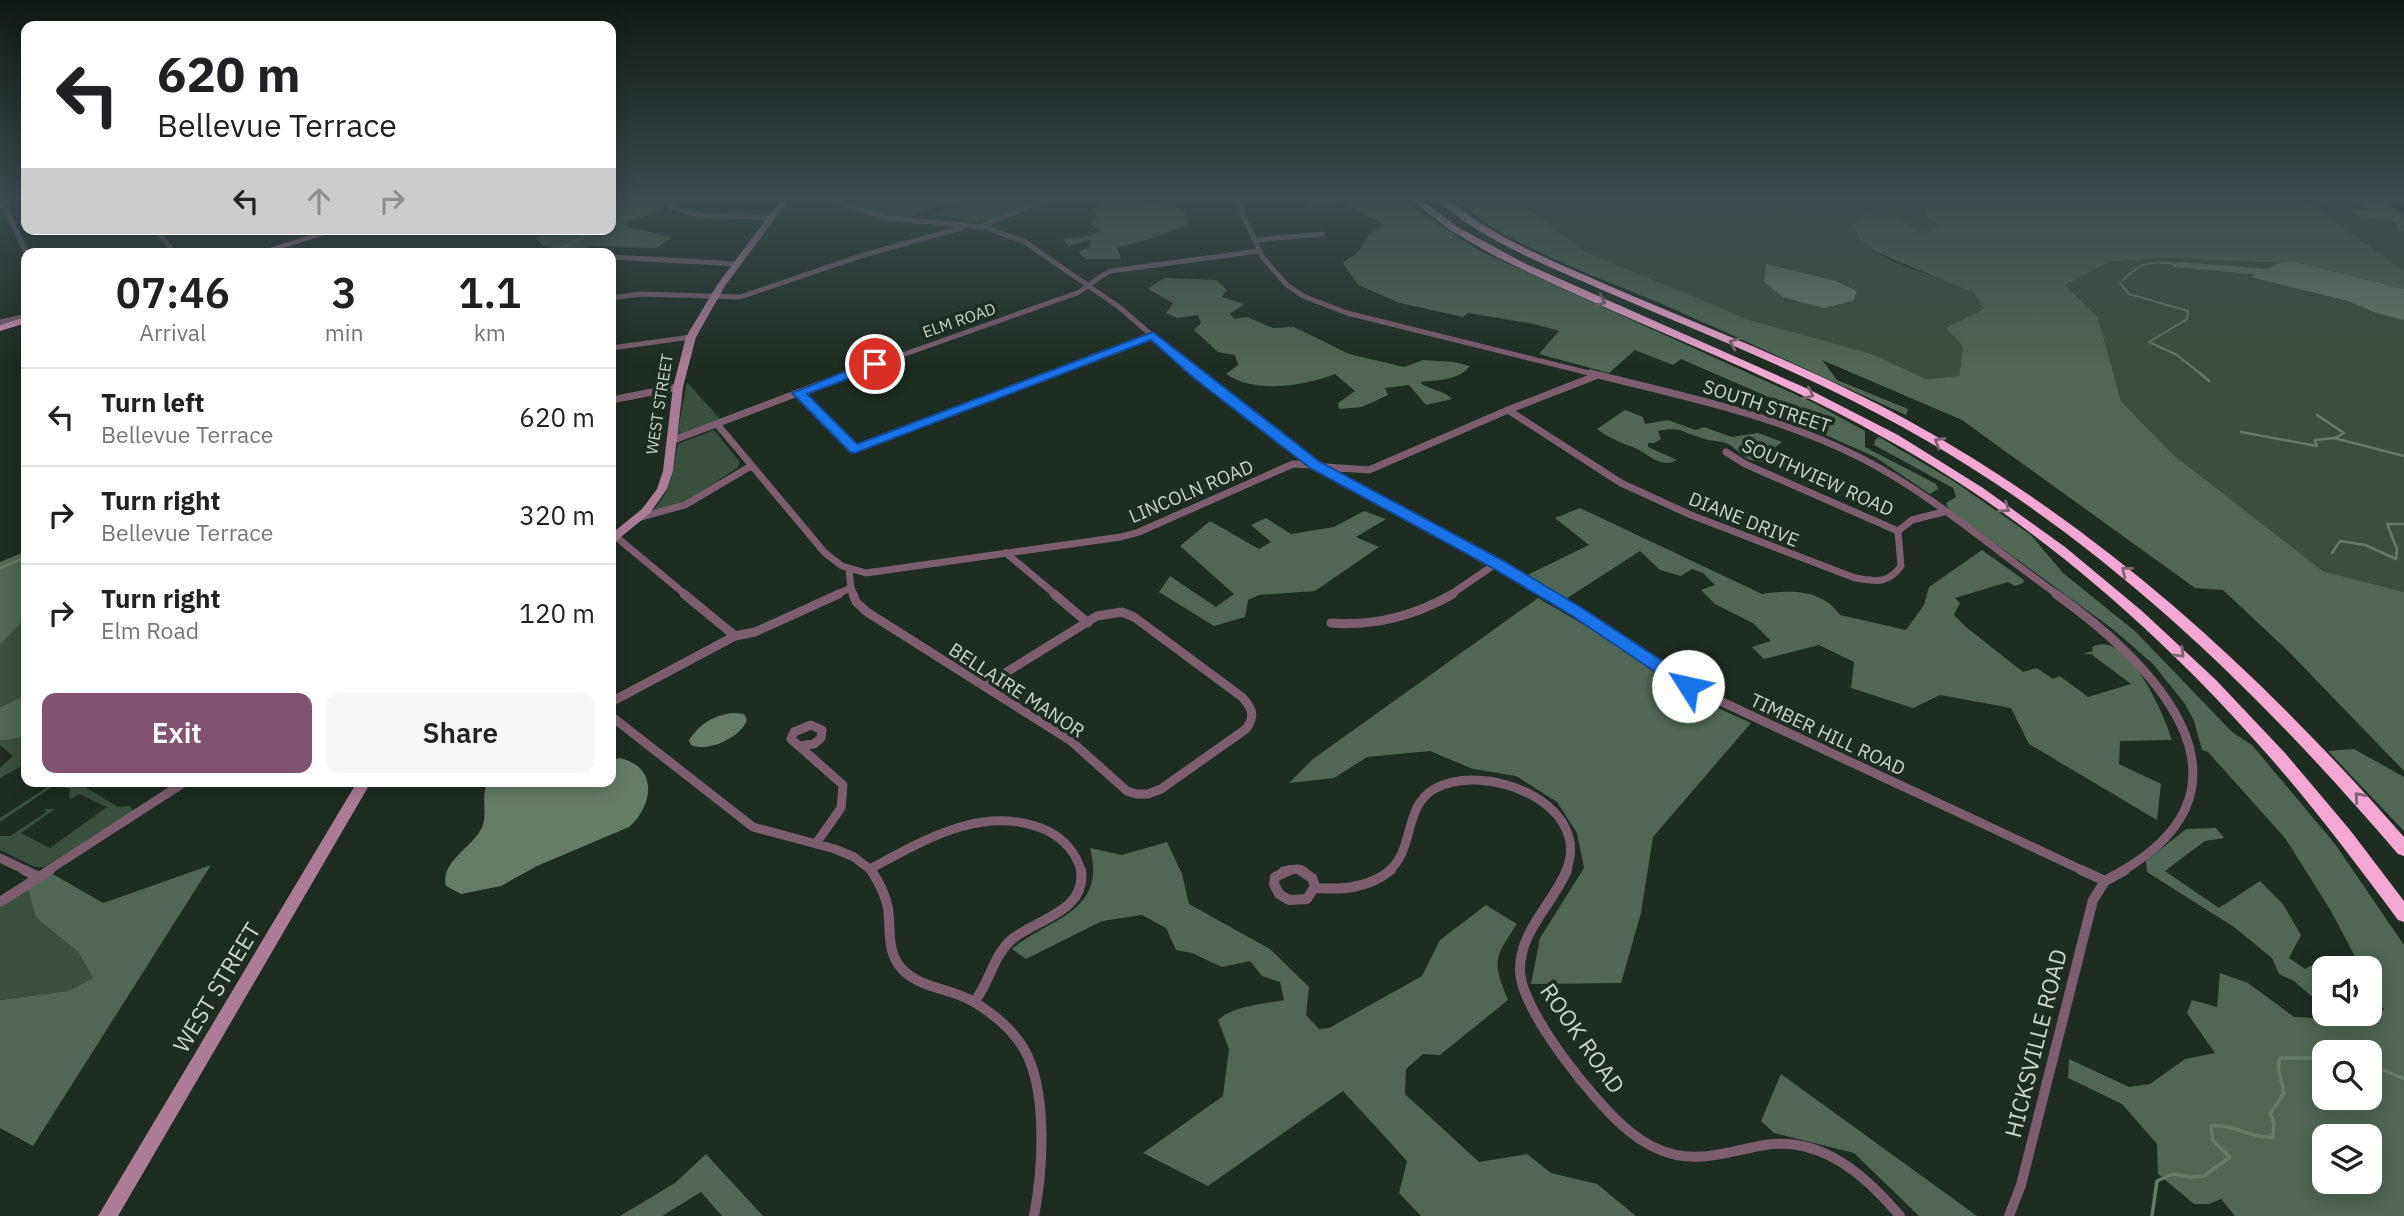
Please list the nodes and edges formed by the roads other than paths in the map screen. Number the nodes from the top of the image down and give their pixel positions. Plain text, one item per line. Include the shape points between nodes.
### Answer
1 (744, 255) edge
2 (869, 255) edge
3 (1045, 255) edge
4 (1230, 255) edge
5 (1261, 255) edge
6 (1502, 255) edge
7 (1532, 255) edge
8 (616, 257) edge
9 (737, 264) junction
10 (1121, 269) junction
11 (1076, 275) junction
12 (1089, 285) junction
13 (713, 297) junction
14 (616, 298) edge
15 (21, 319) edge
16 (21, 320) edge
17 (0, 322) edge
18 (0, 328) edge
19 (1153, 336) junction
20 (691, 337) junction
21 (616, 347) edge
22 (1598, 375) junction
23 (678, 387) junction
24 (799, 393) junction
25 (616, 399) edge
26 (1508, 410) junction
27 (717, 424) junction
28 (671, 441) junction
29 (1726, 452) dead end
30 (1315, 465) junction
31 (751, 466) junction
32 (1943, 512) junction
33 (638, 519) junction
34 (1898, 531) junction
35 (616, 536) edge
36 (616, 540) edge
37 (1006, 553) junction
38 (1497, 563) junction
39 (849, 570) junction
40 (851, 588) junction
41 (1088, 623) junction
42 (1331, 623) dead end
43 (735, 636) junction
44 (984, 686) junction
45 (616, 699) edge
46 (616, 720) edge
47 (799, 746) dead end
48 (177, 787) edge
49 (361, 787) edge
50 (817, 842) junction
51 (2404, 849) edge
52 (0, 858) edge
53 (870, 869) junction
54 (39, 877) junction
55 (2105, 881) junction
56 (1315, 888) dead end
57 (0, 902) edge
58 (2404, 915) edge
59 (974, 1002) junction
60 (107, 1216) edge
61 (1034, 1216) edge
62 (1900, 1216) edge
63 (2009, 1216) edge

1 - 9 main road, WEST STREET
2 - 13 street via 745,296
3 - 11 street, TIMBER HILL ROAD
4 - 10 street, ELM ROAD
5 - 22 street, SOUTH STREET via 1284,285 1321,305
6 -> 58 highway via 1873,426 1955,474 2028,525 2121,598 2229,702 2322,808
51 -> 7 highway via 2310,743 2212,646 2122,568 2014,488 1871,405
8 - 9 street
9 - 13 main road, WEST STREET
10 - 11 street
10 - 12 street, ELM ROAD via 1096,277
11 - 12 street, TIMBER HILL ROAD
12 - 19 street, TIMBER HILL ROAD
12 - 24 street, ELM ROAD via 1062,299
13 - 14 street
13 - 20 main road, WEST STREET
15 - 17 street
16 - 18 main road
19 - 24 street via 855,449
19 - 30 street, TIMBER HILL ROAD
20 - 21 street
20 - 23 main road, WEST STREET
22 - 26 street, LINCOLN ROAD
22 - 32 street, SOUTH STREET via 1812,434 1884,470
23 - 25 street
23 - 28 main road, WEST STREET
24 - 27 street, ELM ROAD
26 - 30 street, LINCOLN ROAD via 1369,470
26 - 34 street, DIANE DRIVE via 1621,483 1736,534 1855,578 1878,581 1893,577 1901,566
27 - 28 street, ELM ROAD
27 - 31 street
28 - 33 main road, WEST STREET via 662,489
29 - 34 street, SOUTHVIEW ROAD
30 - 37 street, LINCOLN ROAD via 1293,464 1130,534
30 - 38 street, TIMBER HILL ROAD
31 - 33 street via 684,507
31 - 39 street via 825,553
32 - 34 street via 1912,520
32 - 55 street, SOUTH STREET via 2124,647 2154,678 2184,728 2193,771 2186,811 2151,852
33 - 35 main road, WEST STREET
36 - 43 street
37 - 39 street, LINCOLN ROAD via 872,573
37 - 41 street
38 - 42 street via 1426,609 1366,625
38 - 55 street, TIMBER HILL ROAD via 1688,686
39 - 40 street
40 - 43 street via 755,632
40 - 44 street, BELLAIRE MANOR via 856,602 867,612
41 - 44 street
41 - 44 street, BELLAIRE MANOR via 1110,612 1134,617 1242,697 1252,707 1252,722 1161,789 1136,795 1071,741
43 - 45 street
46 - 50 street via 753,827
47 - 50 street via 843,785 846,794
48 - 54 street
49 - 60 main road, WEST STREET
50 - 53 street
52 - 54 street
53 - 59 street via 886,898 891,950 902,969 924,984
53 - 59 street via 937,835 985,822 1035,825 1067,843 1080,866 1081,888 1066,906 1009,942 986,989
54 - 57 street
55 - 63 street, HICKSVILLE ROAD via 2093,900 2021,1185
56 - 62 street, ROOK ROAD via 1358,888 1391,870 1400,859 1416,807 1439,787 1480,779 1528,794 1561,820 1572,843 1567,874 1544,905 1525,944 1522,988 1550,1037 1608,1112 1634,1136 1686,1157 1721,1156 1768,1144 1808,1148 1859,1173
59 - 61 street via 1010,1032 1025,1049 1032,1067 1041,1135

